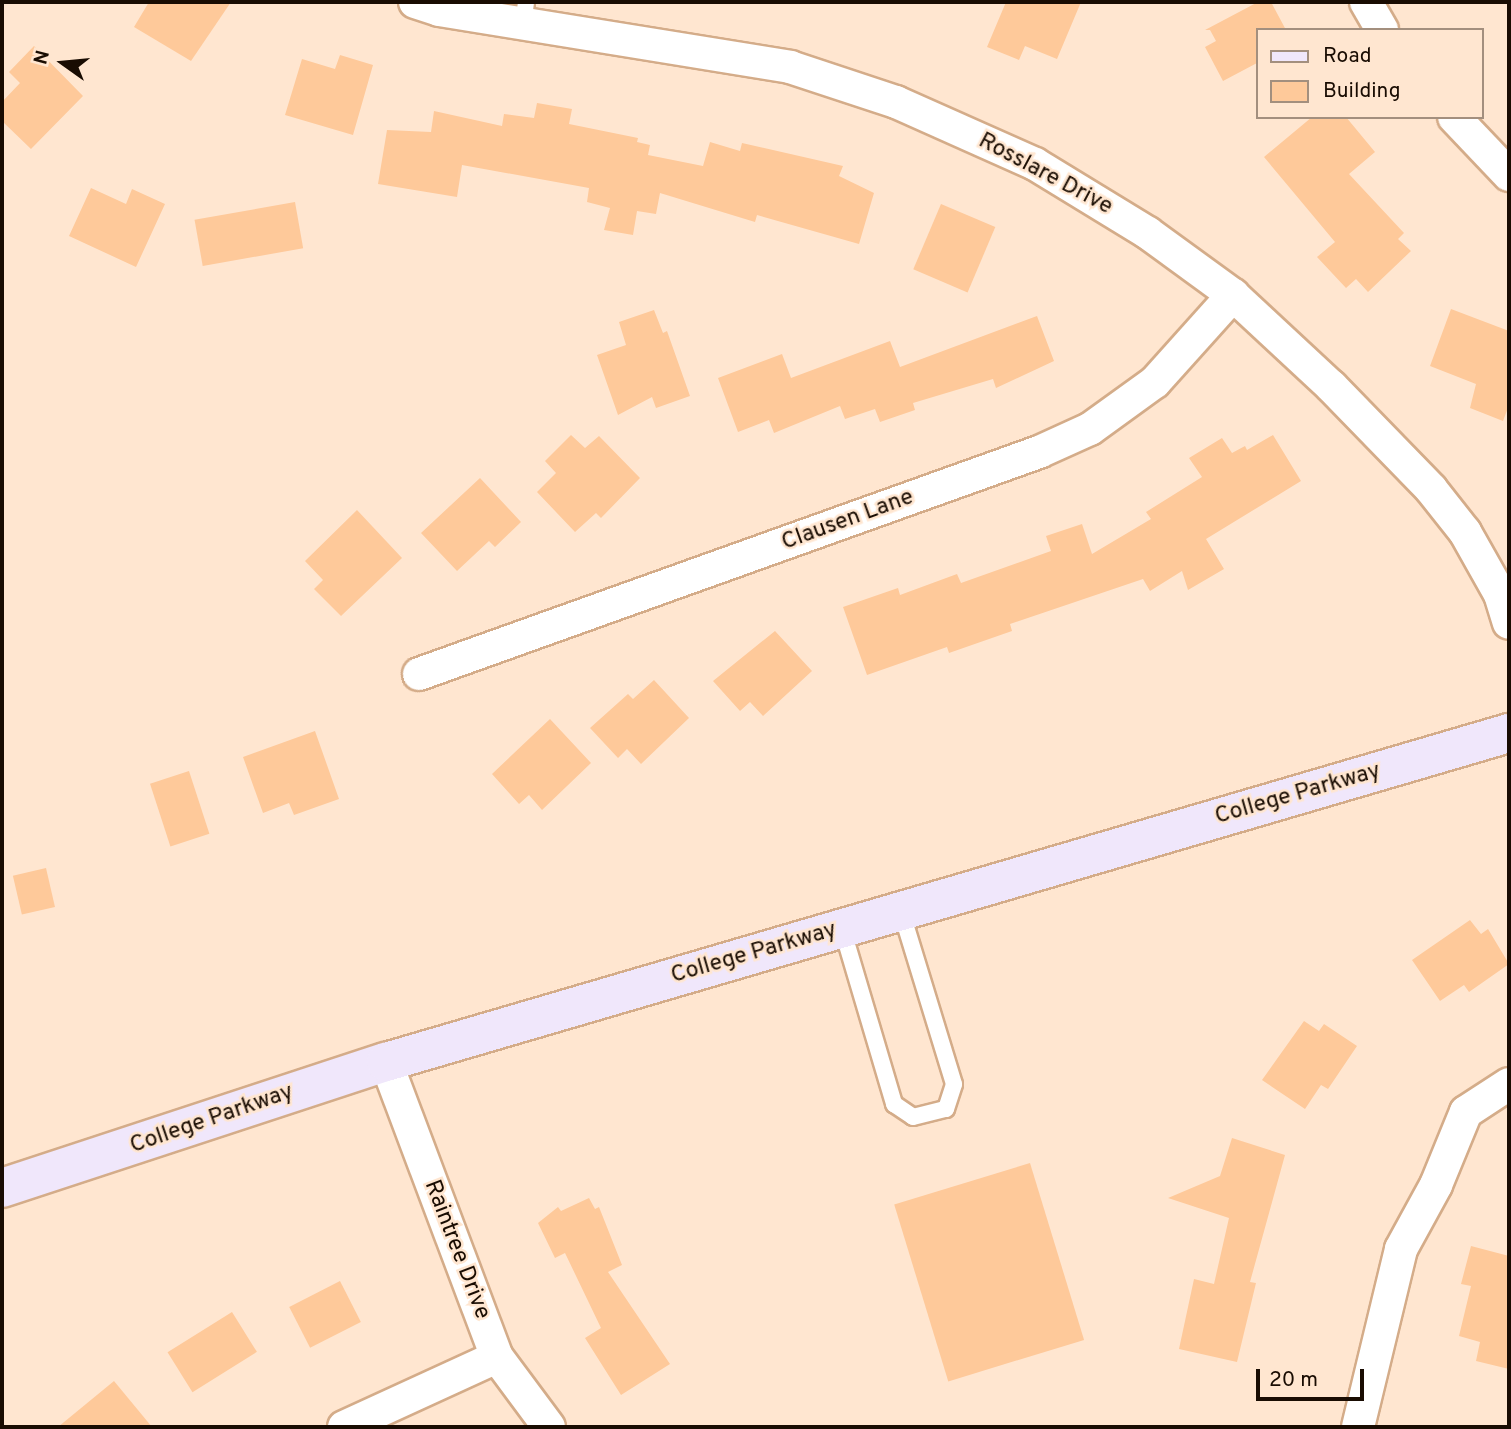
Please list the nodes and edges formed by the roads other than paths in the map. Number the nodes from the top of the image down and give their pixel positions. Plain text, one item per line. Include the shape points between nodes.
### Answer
1 (415, 2) edge
2 (1366, 2) edge
3 (524, 13) edge
4 (1381, 28) edge
5 (1456, 119) edge
6 (1509, 174) edge
7 (1233, 295) junction
8 (1509, 624) edge
9 (419, 674) dead end
10 (1509, 733) edge
11 (901, 911) junction
12 (842, 928) junction
13 (386, 1062) junction
14 (1509, 1084) edge
15 (2, 1188) edge
16 (497, 1357) junction
17 (344, 1427) edge
18 (549, 1427) edge
19 (1358, 1427) edge

1 - 3 street, Rosslare Drive
2 - 4 street
3 - 7 street, Rosslare Drive via 790,67 896,102 1035,164 1149,233
5 - 6 street
7 - 8 street, Rosslare Drive via 1431,489 1465,532 1500,594
7 - 9 street, Clausen Lane via 1155,382 1090,429 1039,453
10 - 11 main road, College Parkway
11 - 12 main road, College Parkway
11 - 12 lane via 954,1084 946,1109 914,1117 894,1104
12 - 13 main road, College Parkway
13 - 15 main road, College Parkway
13 - 16 street, Raintree Drive
14 - 19 street via 1466,1112 1436,1185 1401,1249
16 - 17 street
16 - 18 street, Raintree Drive

